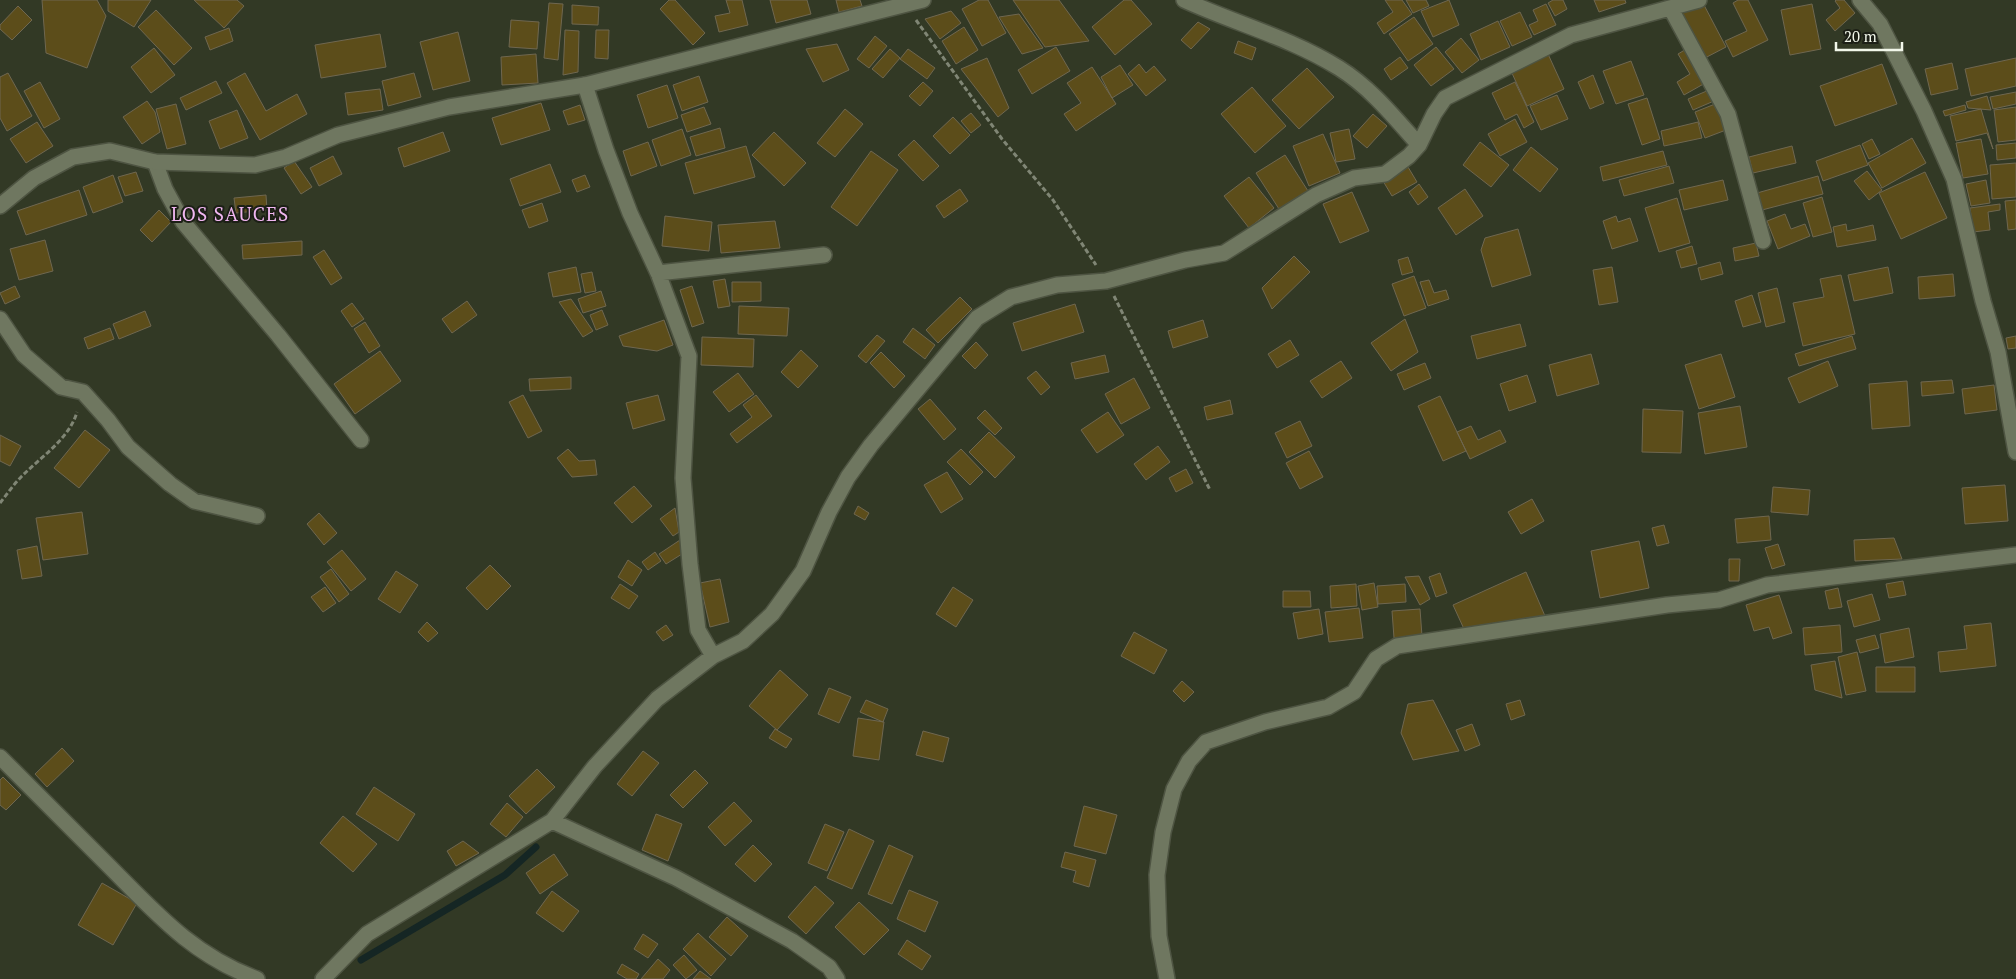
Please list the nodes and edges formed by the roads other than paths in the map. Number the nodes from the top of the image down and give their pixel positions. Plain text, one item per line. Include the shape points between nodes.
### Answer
1 (923, 0) edge
2 (1184, 0) edge
3 (1699, 0) edge
4 (1860, 0) edge
5 (1671, 8) junction
6 (585, 85) junction
7 (1418, 145) junction
8 (155, 162) junction
9 (0, 206) edge
10 (1763, 241) dead end
11 (824, 255) dead end
12 (658, 273) junction
13 (0, 319) edge
14 (361, 440) dead end
15 (2016, 452) edge
16 (257, 516) dead end
17 (2016, 555) edge
18 (713, 656) junction
19 (0, 757) edge
20 (552, 821) junction
21 (257, 979) edge
22 (323, 979) edge
23 (837, 979) edge
24 (1167, 979) edge

1 - 6 street
2 - 7 street via 1295,45 1339,68 1374,95
3 - 5 street
4 - 15 street via 1880,24 1954,179 1998,352
5 - 7 street via 1571,35 1446,98
5 - 10 street via 1728,114
6 - 8 street via 430,112 338,135 286,157 255,165
6 - 12 street via 630,213
7 - 18 street via 1385,174 1354,178 1316,195 1224,252 1106,281 1057,285 1011,297 977,318 848,477 803,571 772,614 743,641
8 - 9 street via 110,151 73,157 34,178
8 - 14 street via 165,189 184,222
11 - 12 street
12 - 18 street via 689,356 683,478 698,630
13 - 16 street via 24,355 61,387 83,392 128,446 170,484 194,501
17 - 24 street via 1767,586 1719,600 1397,646 1376,659 1354,692 1328,707 1265,722 1206,742 1189,761 1174,789 1157,875 1159,936
18 - 20 street via 657,699 596,766
19 - 21 street via 172,929 211,958
20 - 22 street via 367,934
20 - 23 street via 676,878 792,941 829,967

